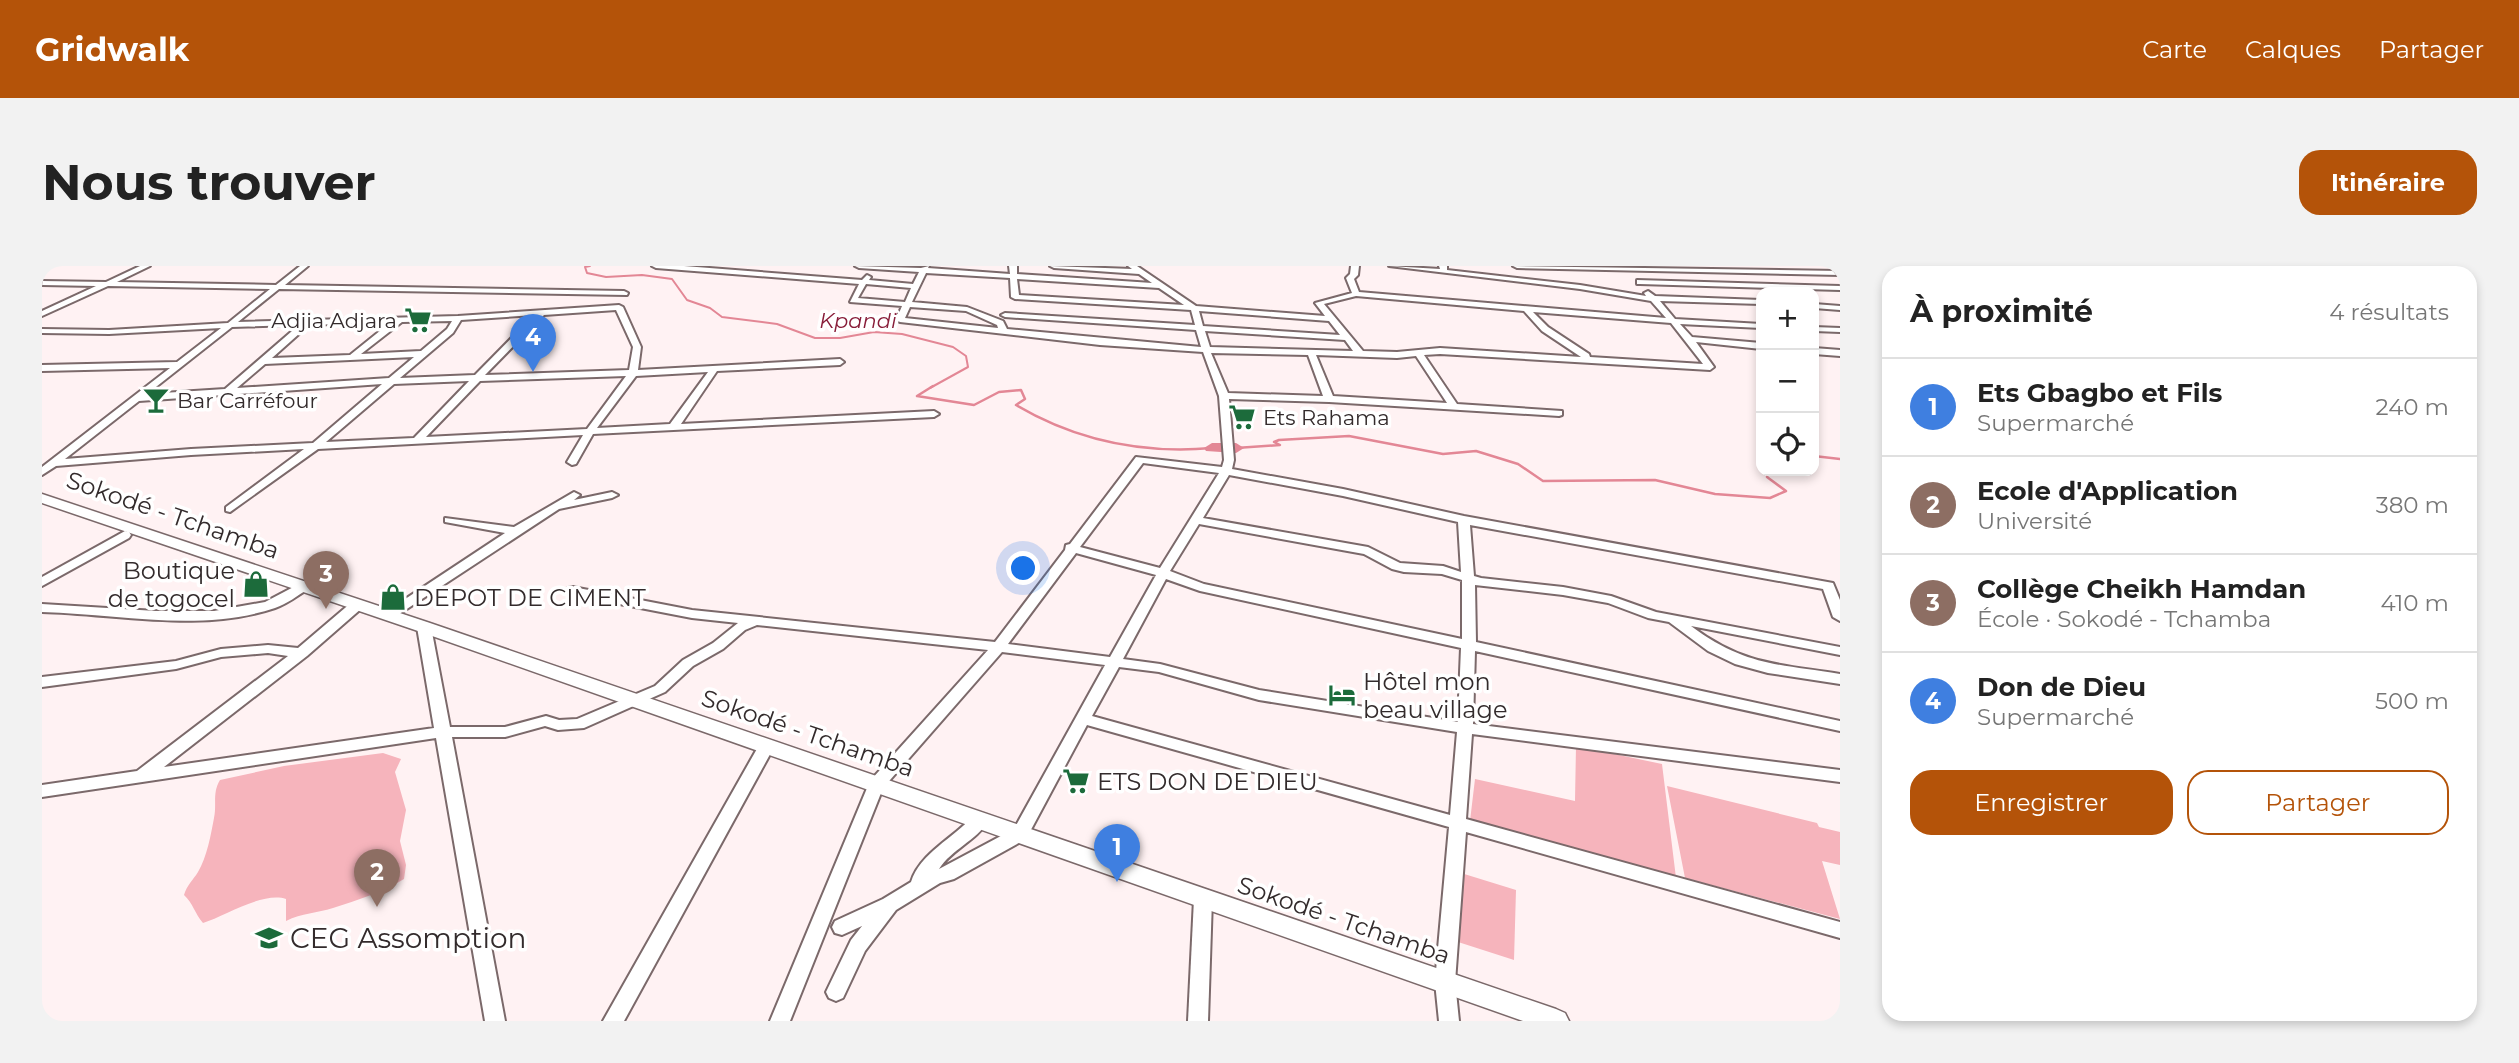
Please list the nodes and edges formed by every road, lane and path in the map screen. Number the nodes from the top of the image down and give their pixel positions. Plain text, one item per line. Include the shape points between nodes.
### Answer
1 (146, 266) edge
2 (304, 266) edge
3 (656, 266) edge
4 (859, 266) edge
5 (1013, 266) edge
6 (1054, 266) edge
7 (1132, 266) edge
8 (1355, 266) edge
9 (1393, 266) edge
10 (1517, 266) edge
11 (1742, 266) edge
12 (873, 267) edge
13 (924, 268) edge
14 (1603, 268) edge
15 (1443, 269) edge
16 (780, 270) edge
17 (1753, 271) junction
18 (1141, 272) junction
19 (1840, 273) edge
20 (1013, 277) junction
21 (864, 282) junction
22 (1640, 282) junction
23 (42, 283) edge
24 (110, 284) junction
25 (278, 286) junction
26 (916, 286) junction
27 (1164, 286) junction
28 (1840, 288) edge
29 (624, 293) dead end
30 (1356, 294) junction
31 (1650, 297) junction
32 (1071, 301) junction
33 (1756, 302) edge
34 (908, 304) junction
35 (1819, 306) edge
36 (1525, 307) junction
37 (1194, 308) junction
38 (1840, 308) edge
39 (541, 313) junction
40 (42, 314) edge
41 (1005, 315) dead end
42 (458, 318) junction
43 (401, 319) junction
44 (1069, 320) junction
45 (1333, 320) junction
46 (1672, 321) junction
47 (308, 322) junction
48 (1101, 322) junction
49 (230, 325) junction
50 (1756, 326) edge
51 (1200, 329) junction
52 (1819, 329) edge
53 (1840, 330) edge
54 (42, 331) edge
55 (1004, 332) junction
56 (1348, 338) junction
57 (1689, 339) junction
58 (1100, 342) junction
59 (1756, 346) edge
60 (1206, 350) junction
61 (1819, 351) edge
62 (1311, 353) junction
63 (1840, 353) edge
64 (423, 354) junction
65 (1360, 354) junction
66 (1419, 354) junction
67 (351, 358) junction
68 (1590, 358) junction
69 (264, 362) junction
70 (840, 362) dead end
71 (177, 365) junction
72 (42, 368) edge
73 (714, 369) junction
74 (633, 373) junction
75 (481, 377) junction
76 (392, 381) junction
77 (227, 392) junction
78 (1224, 396) junction
79 (134, 398) junction
80 (1329, 399) junction
81 (1455, 408) junction
82 (1559, 413) dead end
83 (934, 414) dead end
84 (673, 428) junction
85 (590, 430) junction
86 (417, 440) junction
87 (315, 446) junction
88 (572, 462) dead end
89 (55, 463) junction
90 (1228, 464) junction
91 (42, 472) edge
92 (574, 495) dead end
93 (612, 495) dead end
94 (42, 498) edge
95 (556, 507) junction
96 (230, 509) dead end
97 (449, 520) dead end
98 (1197, 520) junction
99 (1464, 520) junction
100 (516, 531) junction
101 (125, 535) dead end
102 (1070, 548) junction
103 (1163, 573) junction
104 (1468, 580) junction
105 (42, 582) edge
106 (303, 586) junction
107 (573, 591) dead end
108 (1836, 598) edge
109 (357, 605) junction
110 (42, 608) edge
111 (388, 615) junction
112 (1840, 617) edge
113 (1672, 619) junction
114 (756, 621) junction
115 (424, 627) junction
116 (1467, 645) junction
117 (999, 646) junction
118 (1840, 651) edge
119 (302, 653) junction
120 (1114, 662) junction
121 (1840, 679) edge
122 (42, 682) edge
123 (636, 701) junction
124 (1083, 719) junction
125 (1840, 726) edge
126 (1465, 728) junction
127 (441, 732) junction
128 (766, 747) junction
129 (142, 776) junction
130 (1840, 776) edge
131 (876, 785) junction
132 (42, 791) edge
133 (979, 821) junction
134 (1456, 824) junction
135 (1020, 834) junction
136 (1203, 899) junction
137 (890, 904) junction
138 (823, 915) junction
139 (842, 927) junction
140 (1840, 930) edge
141 (858, 946) junction
142 (1445, 982) junction
143 (836, 992) dead end
144 (495, 1021) edge
145 (613, 1021) edge
146 (780, 1021) edge
147 (1198, 1021) edge
148 (1449, 1021) edge
149 (1556, 1021) edge

1 - 24 street
2 - 25 street
3 - 16 street
4 - 12 street
5 - 20 street
6 - 18 street
7 - 18 street
8 - 30 street via 1350,278
9 - 15 street
10 - 14 street
11 - 17 street
12 - 13 street
12 - 21 street
13 - 20 street
13 - 26 street
14 - 17 street
14 - 22 street
15 - 31 street
16 - 21 street
17 - 19 street
18 - 27 street
20 - 27 street
20 - 32 street via 1015,297
21 - 26 street
21 - 34 street via 853,300
22 - 28 street
22 - 31 street
23 - 24 street
24 - 25 street
24 - 40 street
25 - 29 street
25 - 49 street
26 - 34 street
27 - 37 street
30 - 36 street
30 - 45 street via 1319,303
31 - 33 street
31 - 46 street
32 - 37 street
32 - 44 street
34 - 55 street via 967,309 1000,323
34 - 55 street via 900,320
35 - 38 street
36 - 46 street
36 - 68 street via 1545,329
37 - 45 street
37 - 51 street
39 - 42 street
39 - 74 street via 619,307 637,348
39 - 75 street
41 - 44 street
42 - 43 street
42 - 64 street
43 - 47 street
43 - 67 street
44 - 48 street
45 - 56 street
46 - 50 street
46 - 57 street
47 - 49 street
47 - 69 street
48 - 51 street
48 - 58 street
49 - 54 street
49 - 71 street
51 - 56 street
51 - 60 street
52 - 53 street
55 - 58 street
56 - 65 street
57 - 59 street
57 - 68 street via 1710,367
58 - 60 street
60 - 62 street
60 - 78 street
61 - 63 street
62 - 65 street
62 - 80 street
64 - 67 street
64 - 76 street
65 - 66 street
66 - 68 street
66 - 81 street
67 - 69 street
69 - 77 street
70 - 73 street
71 - 72 street
71 - 79 street
73 - 74 street
73 - 84 street
74 - 75 street
74 - 85 street
75 - 76 street
75 - 86 street
76 - 77 street
76 - 87 street
77 - 79 street
78 - 80 street
78 - 90 street
79 - 89 street
80 - 81 street
81 - 82 street
83 - 84 street
84 - 85 street
85 - 86 street
85 - 88 street
86 - 87 street
87 - 89 street
87 - 96 street
89 - 91 street
90 - 98 street
90 - 99 street
90 - 102 street via 1140,458
92 - 95 street
93 - 95 street
94 - 106 main road, Sokodé - Tchamba
95 - 100 street
97 - 100 street
98 - 103 street
98 - 104 street via 1357,548 1396,566 1443,570
99 - 104 street
99 - 108 street via 1828,586
100 - 111 street
101 - 105 street
102 - 103 street
102 - 117 street
103 - 116 street via 1200,587
103 - 120 street
104 - 113 street via 1611,600
104 - 116 street
106 - 109 main road, Sokodé - Tchamba
106 - 110 street via 273,604 211,616
107 - 114 street via 683,613
108 - 112 street
109 - 111 main road, Sokodé - Tchamba
109 - 119 street
111 - 115 main road, Sokodé - Tchamba
113 - 118 street
113 - 121 street via 1734,659 1770,670
114 - 117 street
114 - 123 street via 740,627 660,689
115 - 123 main road, Sokodé - Tchamba
115 - 127 street
116 - 125 street
116 - 126 street
117 - 120 street
117 - 131 street
119 - 122 street via 268,649 222,653 176,665
119 - 129 street
120 - 124 street
120 - 126 street via 1160,668 1259,695
123 - 127 street via 579,724 546,721 505,732
123 - 128 main road, Sokodé - Tchamba
124 - 134 street
124 - 135 street
126 - 130 street
126 - 134 street
127 - 129 street
127 - 144 street
128 - 131 main road, Sokodé - Tchamba
128 - 145 street
129 - 132 street
131 - 133 main road, Sokodé - Tchamba
131 - 138 street
133 - 135 main road, Sokodé - Tchamba
133 - 137 street
134 - 140 street
134 - 142 street
135 - 136 main road, Sokodé - Tchamba
135 - 137 street
136 - 142 main road, Sokodé - Tchamba
136 - 147 street
137 - 139 street
137 - 141 street
138 - 139 street
138 - 146 street
139 - 141 street
141 - 143 street
142 - 148 street
142 - 149 main road, Sokodé - Tchamba

